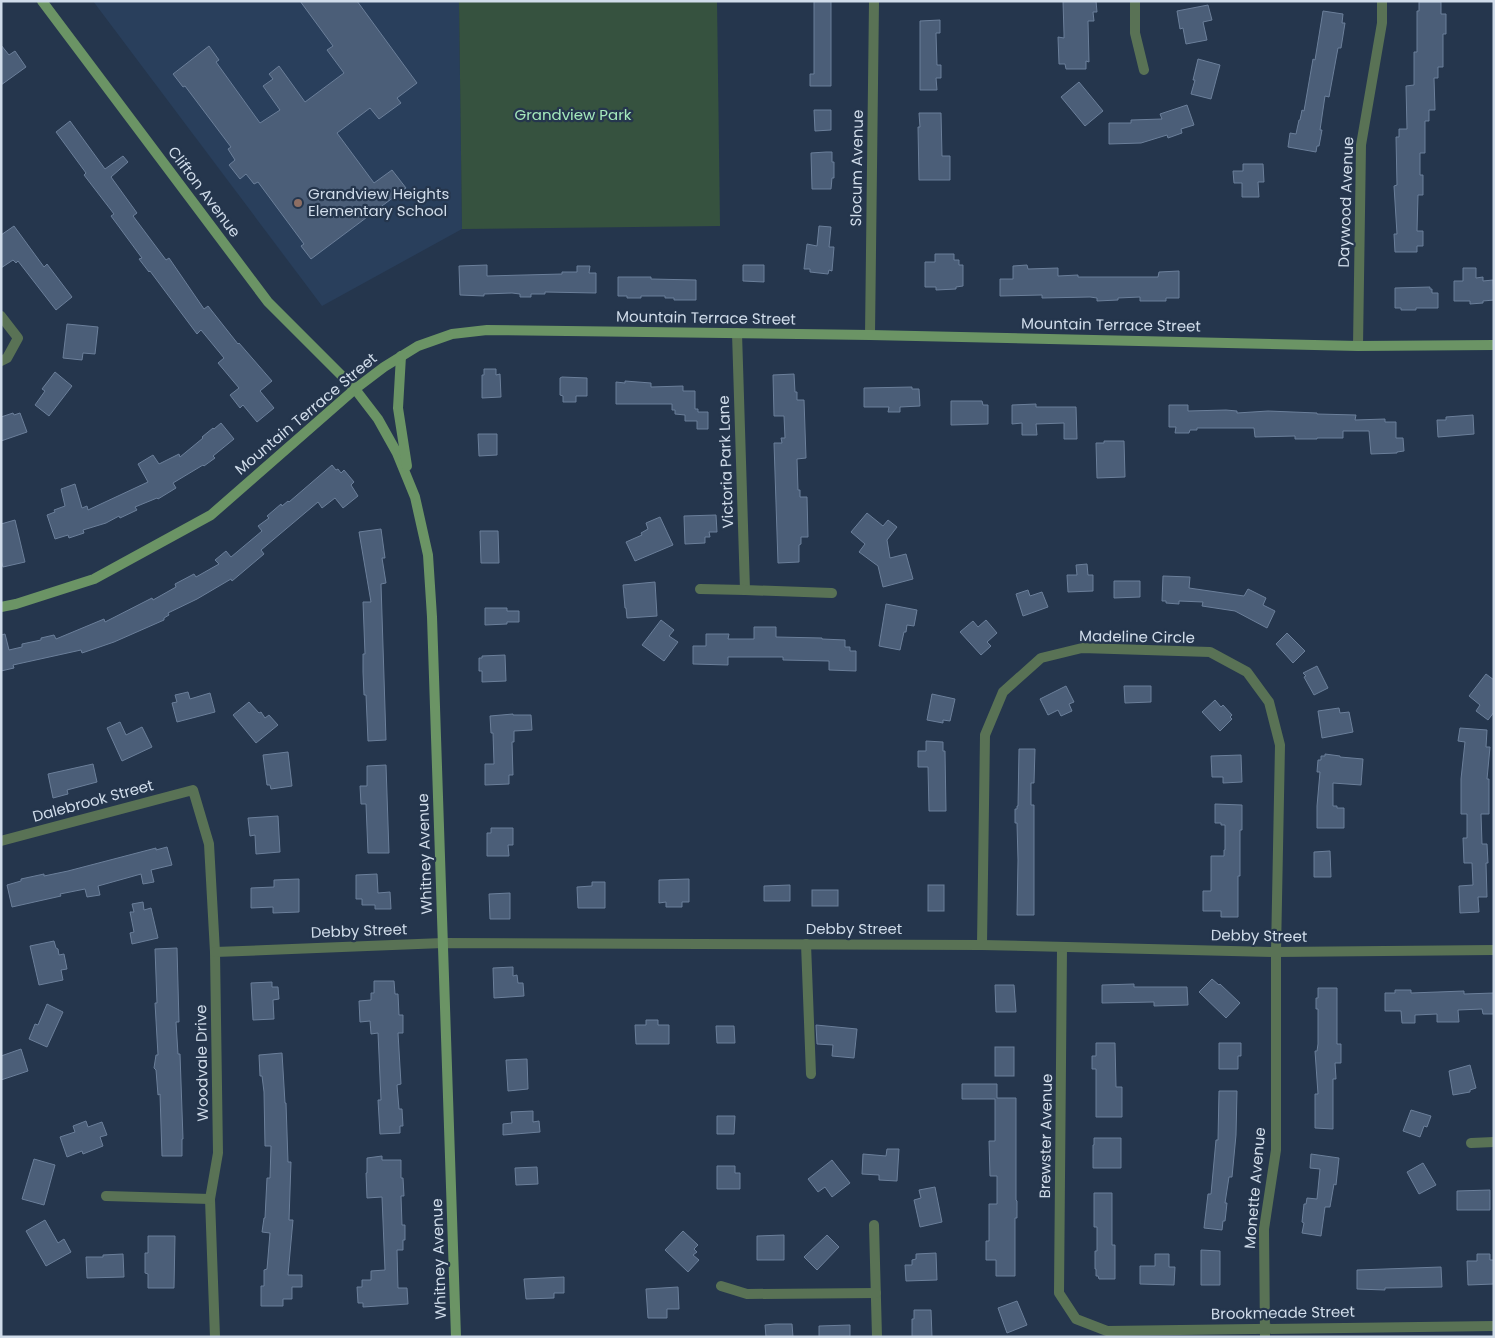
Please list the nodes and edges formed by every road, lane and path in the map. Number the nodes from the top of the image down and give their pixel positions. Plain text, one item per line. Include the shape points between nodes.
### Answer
1 (42, 1) edge
2 (874, 1) edge
3 (1135, 1) edge
4 (1382, 1) edge
5 (1144, 70) dead end
6 (1, 316) edge
7 (736, 333) junction
8 (870, 335) junction
9 (1494, 345) edge
10 (1358, 346) junction
11 (401, 356) junction
12 (1, 361) edge
13 (354, 389) junction
14 (409, 482) junction
15 (700, 590) dead end
16 (745, 590) junction
17 (832, 593) dead end
18 (1, 607) edge
19 (193, 790) joint
20 (1, 841) edge
21 (443, 943) junction
22 (806, 944) junction
23 (982, 945) junction
24 (1062, 948) junction
25 (1494, 950) edge
26 (215, 952) junction
27 (1276, 952) junction
28 (811, 1074) dead end
29 (1494, 1142) edge
30 (1471, 1143) dead end
31 (106, 1196) dead end
32 (210, 1198) junction
33 (874, 1225) dead end
34 (721, 1286) dead end
35 (876, 1293) junction
36 (1076, 1319) joint
37 (1494, 1326) edge
38 (1266, 1332) edge
39 (215, 1337) edge
40 (456, 1337) edge
41 (877, 1337) edge

1 - 13 main road, Clifton Avenue via 268,302
2 - 8 street, Slocum Avenue
3 - 5 street via 1135,33
4 - 10 street, Daywood Avenue via 1382,23 1361,145
6 - 12 street via 18,338 7,358
7 - 8 main road, Mountain Terrace Street
7 - 11 main road, Mountain Terrace Street via 487,330 452,334
7 - 16 street, Victoria Park Lane
8 - 10 main road, Mountain Terrace Street
9 - 10 main road, Mountain Terrace Street
11 - 13 main road, Mountain Terrace Street
11 - 14 main road via 398,408
13 - 14 main road, Whitney Avenue via 378,419
13 - 18 main road, Mountain Terrace Street via 211,514 94,579
14 - 21 main road, Whitney Avenue via 428,555
15 - 16 street
16 - 17 street
19 - 20 street, Dalebrook Street
19 - 26 street, Woodvale Drive via 209,844
21 - 22 street, Debby Street
21 - 26 street, Debby Street
21 - 40 main road, Whitney Avenue
22 - 23 street, Debby Street
22 - 28 street
23 - 24 street, Debby Street
23 - 27 street, Madeline Circle via 985,736 1003,692 1041,658 1082,648 1210,652 1247,672 1269,702 1280,745
24 - 27 street, Debby Street
24 - 36 street, Brewster Avenue via 1059,1293
25 - 27 street, Debby Street
26 - 32 street, Woodvale Drive via 218,1153
27 - 38 street, Monette Avenue via 1276,1150 1264,1229
29 - 30 street
31 - 32 street
32 - 39 street, Woodvale Drive
33 - 35 street
34 - 35 street via 747,1294
35 - 41 street
36 - 38 street, Brookmeade Street via 1106,1331
37 - 38 street, Brookmeade Street

